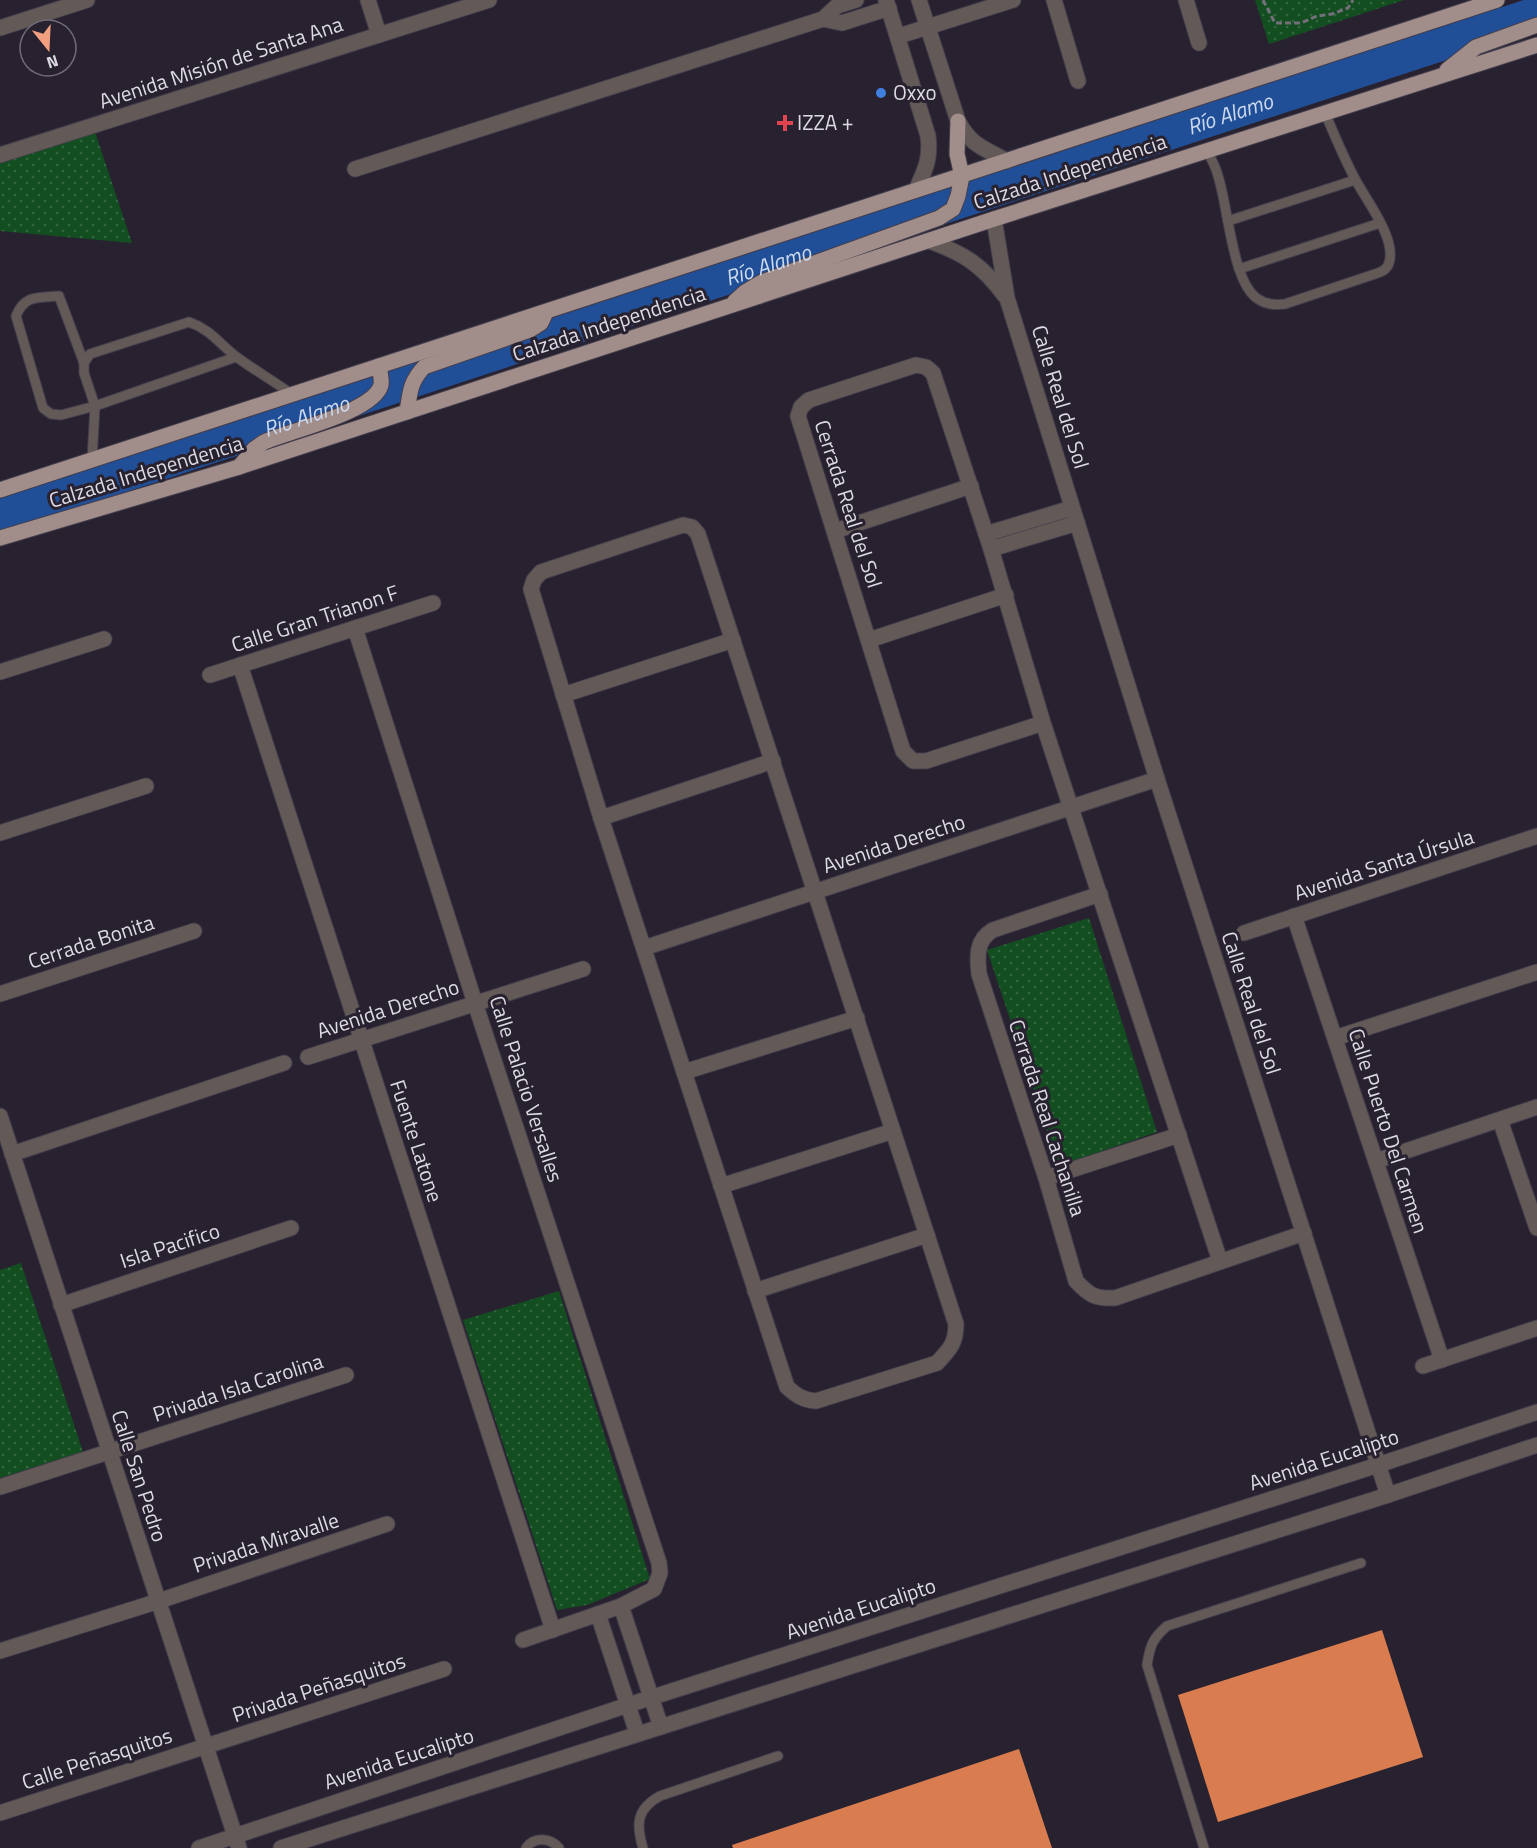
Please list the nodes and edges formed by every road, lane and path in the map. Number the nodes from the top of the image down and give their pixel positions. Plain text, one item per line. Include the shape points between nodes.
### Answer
1 (87, 0) edge
2 (368, 0) edge
3 (489, 0) edge
4 (856, 0) edge
5 (919, 0) edge
6 (1013, 0) edge
7 (1054, 0) edge
8 (1186, 0) edge
9 (1263, 0) edge
10 (1353, 0) edge
11 (1497, 0) edge
12 (888, 4) edge
13 (823, 19) junction
14 (1537, 25) edge
15 (928, 27) junction
16 (0, 28) edge
17 (379, 35) junction
18 (898, 36) junction
19 (1199, 43) dead end
20 (1537, 45) edge
21 (1440, 76) junction
22 (1078, 81) dead end
23 (1325, 113) junction
24 (958, 121) junction
25 (1207, 150) junction
26 (0, 155) edge
27 (1007, 161) junction
28 (355, 169) dead end
29 (962, 176) junction
30 (1355, 180) junction
31 (916, 190) junction
32 (994, 219) junction
33 (1228, 221) junction
34 (1380, 223) junction
35 (929, 241) junction
36 (1239, 269) junction
37 (1007, 298) junction
38 (731, 306) junction
39 (546, 312) junction
40 (236, 357) junction
41 (84, 363) junction
42 (380, 366) junction
43 (293, 394) junction
44 (95, 406) junction
45 (408, 412) junction
46 (92, 460) junction
47 (239, 467) junction
48 (971, 486) junction
49 (0, 490) edge
50 (1072, 508) junction
51 (1077, 524) junction
52 (835, 531) junction
53 (0, 538) edge
54 (989, 541) junction
55 (1006, 596) junction
56 (433, 603) dead end
57 (355, 628) junction
58 (104, 639) dead end
59 (869, 639) junction
60 (734, 640) junction
61 (240, 665) junction
62 (0, 672) edge
63 (210, 675) dead end
64 (563, 695) junction
65 (1043, 723) junction
66 (773, 761) junction
67 (1157, 779) junction
68 (146, 786) dead end
69 (1071, 808) junction
70 (601, 818) junction
71 (0, 833) edge
72 (1537, 836) edge
73 (816, 892) junction
74 (1100, 894) junction
75 (1294, 916) junction
76 (194, 931) dead end
77 (1244, 933) dead end
78 (644, 948) junction
79 (583, 969) dead end
80 (1537, 972) edge
81 (0, 993) edge
82 (475, 1003) junction
83 (856, 1018) junction
84 (1335, 1038) junction
85 (361, 1040) junction
86 (308, 1057) dead end
87 (284, 1063) dead end
88 (684, 1072) junction
89 (1537, 1107) edge
90 (0, 1116) edge
91 (1500, 1120) junction
92 (893, 1131) junction
93 (1179, 1136) junction
94 (12, 1154) junction
95 (1376, 1161) junction
96 (1046, 1178) junction
97 (721, 1186) junction
98 (291, 1228) dead end
99 (1537, 1228) edge
100 (1304, 1233) junction
101 (927, 1235) junction
102 (1220, 1261) junction
103 (755, 1291) junction
104 (61, 1305) junction
105 (1537, 1328) edge
106 (1442, 1360) junction
107 (1423, 1366) dead end
108 (345, 1375) dead end
109 (1537, 1412) edge
110 (1537, 1445) edge
111 (109, 1452) junction
112 (1378, 1465) junction
113 (0, 1487) edge
114 (1388, 1495) junction
115 (387, 1524) dead end
116 (1361, 1563) dead end
117 (159, 1601) junction
118 (621, 1606) junction
119 (598, 1614) junction
120 (553, 1630) junction
121 (523, 1640) dead end
122 (0, 1651) edge
123 (444, 1669) dead end
124 (651, 1699) junction
125 (627, 1705) junction
126 (661, 1727) junction
127 (637, 1733) junction
128 (207, 1746) junction
129 (778, 1756) dead end
130 (0, 1813) edge
131 (237, 1842) edge
132 (199, 1848) edge
133 (281, 1848) edge
134 (526, 1848) edge
135 (559, 1848) edge
136 (643, 1848) edge
137 (1204, 1848) edge

1 - 16 street
2 - 17 street
3 - 17 street, Avenida Misión de Santa Ana
4 - 13 street via 837,6
5 - 15 street
6 - 15 street
7 - 22 street
8 - 19 street
9 - 10 path via 1275,23 1301,23 1348,8
11 - 27 main road, Calzada Independencia
12 - 13 street via 842,23
12 - 18 street
13 - 28 street
14 - 21 main road via 1476,47
15 - 18 street
15 - 24 street
17 - 26 street, Avenida Misión de Santa Ana
18 - 31 street via 930,152
20 - 21 main road, Calzada Independencia
21 - 23 main road, Calzada Independencia
23 - 25 main road, Calzada Independencia
23 - 30 lane
24 - 27 street via 977,145
24 - 29 main road via 957,154
25 - 32 main road, Calzada Independencia
25 - 33 lane via 1218,175
27 - 29 main road, Calzada Independencia
29 - 31 main road, Calzada Independencia
29 - 38 main road via 953,209 939,218 762,282
30 - 33 lane
30 - 34 lane
31 - 39 main road, Calzada Independencia
32 - 35 main road, Calzada Independencia
32 - 37 street, Calle Real del Sol
33 - 36 lane
34 - 36 lane
34 - 36 lane via 1390,247 1390,263 1385,270 1285,304 1272,305 1257,299 1245,286
35 - 37 street, Calle Real del Sol via 974,262
35 - 38 main road, Calzada Independencia
37 - 50 street, Calle Real del Sol
38 - 45 main road, Calzada Independencia
39 - 42 main road, Calzada Independencia
39 - 45 main road via 541,323 530,330 424,367 410,388
40 - 41 lane via 211,333 189,322 90,354
40 - 43 lane
40 - 44 lane
41 - 44 lane
41 - 44 lane via 59,296 30,299 21,305 16,316 43,408 61,415
42 - 43 main road, Calzada Independencia
42 - 47 main road via 381,386 373,398 358,408 264,442
43 - 46 main road, Calzada Independencia
44 - 46 lane
45 - 47 main road, Calzada Independencia
46 - 49 main road, Calzada Independencia
47 - 53 main road, Calzada Independencia
48 - 52 street
48 - 52 street, Cerrada Real del Sol via 933,373 926,367 916,365 809,400 801,406 798,416
48 - 54 street, Cerrada Real del Sol
50 - 51 street, Calle Real del Sol
50 - 54 street
51 - 54 street
51 - 67 street, Calle Real del Sol
52 - 59 street, Cerrada Real del Sol
54 - 55 street, Cerrada Real del Sol
55 - 59 street
55 - 65 street, Cerrada Real del Sol
56 - 57 street, Calle Gran Trianon F
57 - 61 street, Calle Gran Trianon F
57 - 82 street, Calle Palacio Versalles
58 - 62 street
59 - 65 street, Cerrada Real del Sol via 903,751 913,761 926,761
60 - 64 street
60 - 64 street via 698,534 683,525 541,572 534,580 531,590
60 - 66 street
61 - 63 street, Calle Gran Trianon F
61 - 85 street, Fuente Latone
64 - 70 street
65 - 69 street, Cerrada Real del Sol
66 - 70 street
66 - 73 street
67 - 69 street, Avenida Derecho
67 - 100 street, Calle Real del Sol
68 - 71 street
69 - 73 street, Avenida Derecho
69 - 74 street
70 - 78 street
72 - 75 street, Avenida Santa Úrsula
73 - 78 street, Avenida Derecho
73 - 83 street
74 - 93 street
74 - 96 street, Cerrada Real Cachanilla via 993,930 980,943 978,974
75 - 77 street, Avenida Santa Úrsula
75 - 84 street, Calle Puerto Del Carmen
76 - 81 street, Cerrada Bonita
78 - 88 street
79 - 82 street, Avenida Derecho
80 - 84 street
82 - 85 street, Avenida Derecho
82 - 118 street, Calle Palacio Versalles via 659,1563 654,1589
83 - 88 street
83 - 92 street
84 - 95 street, Calle Puerto Del Carmen
85 - 86 street, Avenida Derecho
85 - 120 street, Fuente Latone
87 - 94 street
88 - 97 street
89 - 91 street
90 - 94 street, Calle San Pedro
91 - 95 street
91 - 99 street
92 - 97 street
92 - 101 street
93 - 96 street
93 - 102 street
94 - 104 street, Calle San Pedro
95 - 106 street, Calle Puerto Del Carmen
96 - 102 street, Cerrada Real Cachanilla via 1076,1281 1087,1294 1115,1298
97 - 103 street
98 - 104 street, Isla Pacifico
100 - 102 street, Cerrada Real Cachanilla
100 - 112 street, Calle Real del Sol
101 - 103 street
101 - 103 street via 956,1324 951,1348 937,1363 816,1401 799,1397 787,1387
104 - 111 street, Calle San Pedro
105 - 106 street
106 - 107 street
108 - 111 street, Privada Isla Carolina
109 - 112 street, Avenida Eucalipto
110 - 114 street
111 - 113 street, Privada Isla Carolina
111 - 117 street, Calle San Pedro
112 - 114 street, Calle Real del Sol
112 - 124 street, Avenida Eucalipto
114 - 126 street
115 - 117 street, Privada Miravalle
116 - 137 lane via 1167,1626 1155,1637 1147,1665
117 - 122 street, Privada Miravalle
117 - 128 street, Calle San Pedro
118 - 119 street
118 - 124 street
119 - 120 street
119 - 125 street
120 - 121 street
123 - 128 street, Privada Peñasquitos
124 - 125 street, Avenida Eucalipto
124 - 126 street
125 - 127 street
125 - 131 street, Avenida Eucalipto
126 - 127 street
127 - 133 street
128 - 130 street, Calle Peñasquitos
128 - 131 street, Calle San Pedro
129 - 136 lane via 649,1802 641,1812 638,1831
131 - 132 street, Avenida Eucalipto
134 - 135 lane via 542,1839

